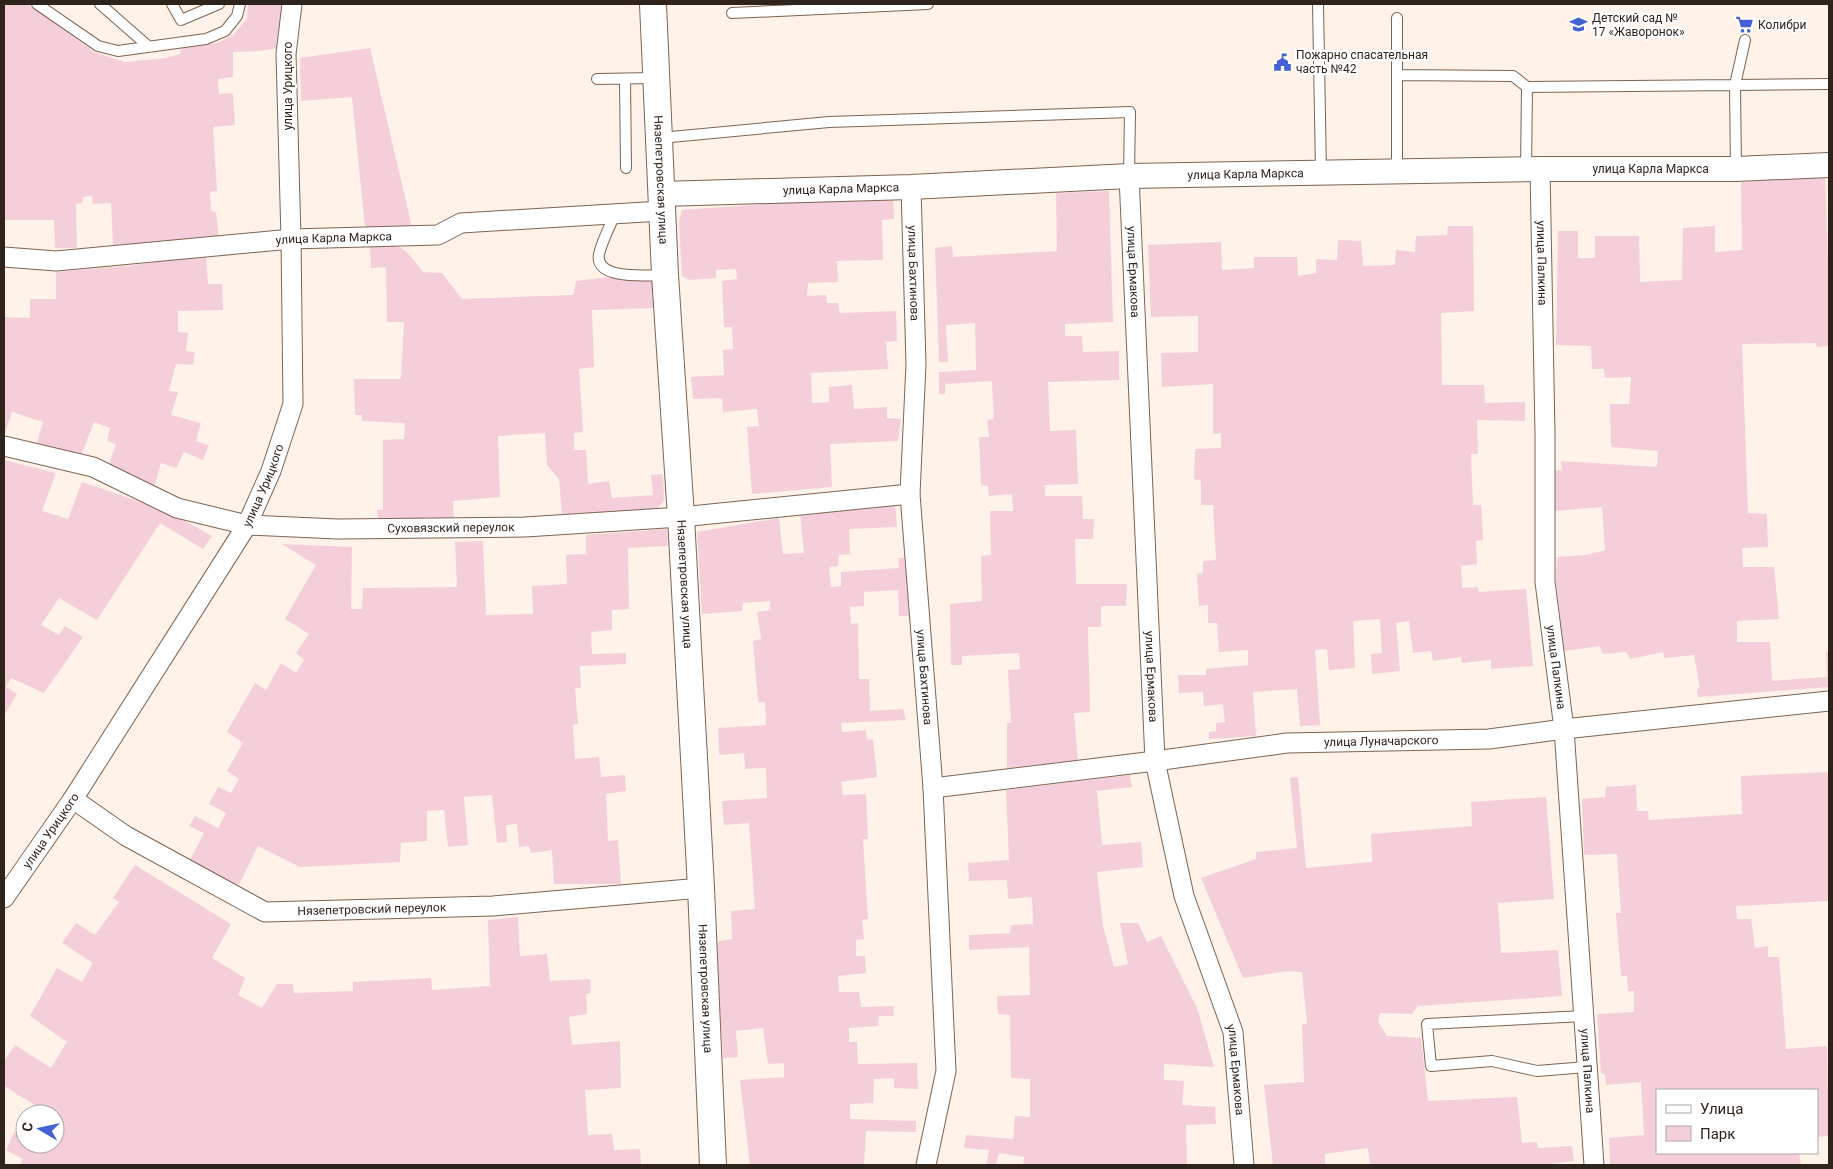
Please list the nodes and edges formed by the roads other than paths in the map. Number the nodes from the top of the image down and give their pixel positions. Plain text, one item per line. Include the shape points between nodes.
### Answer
1 (36, 4) edge
2 (100, 4) edge
3 (172, 4) edge
4 (219, 4) edge
5 (240, 4) edge
6 (292, 4) edge
7 (653, 4) edge
8 (928, 4) edge
9 (1318, 4) edge
10 (732, 13) dead end
11 (1398, 18) dead end
12 (1745, 40) dead end
13 (148, 46) junction
14 (1397, 76) junction
15 (625, 78) junction
16 (656, 78) junction
17 (597, 79) dead end
18 (1829, 84) edge
19 (1736, 86) junction
20 (1527, 87) junction
21 (659, 138) junction
22 (1829, 165) edge
23 (626, 168) dead end
24 (1533, 169) junction
25 (1736, 169) junction
26 (1397, 171) junction
27 (1321, 173) junction
28 (1129, 176) junction
29 (911, 187) junction
30 (662, 202) junction
31 (615, 214) junction
32 (291, 239) junction
33 (4, 257) edge
34 (665, 275) junction
35 (4, 446) edge
36 (910, 494) junction
37 (680, 517) junction
38 (247, 525) junction
39 (1829, 701) edge
40 (1564, 729) junction
41 (1155, 761) junction
42 (933, 788) junction
43 (73, 799) junction
44 (701, 888) junction
45 (4, 898) edge
46 (1584, 1016) junction
47 (1587, 1067) junction
48 (713, 1165) edge
49 (926, 1165) edge
50 (1244, 1165) edge
51 (1594, 1165) edge

1 - 13 lane via 98,46 118,51
2 - 13 lane
3 - 4 lane via 181,20
5 - 13 lane via 237,16 225,31 206,39
6 - 32 street, улица Урицкого via 286,54
7 - 16 main road, Нязепетровская улица
8 - 10 lane
9 - 27 lane
11 - 14 lane
12 - 19 lane
14 - 20 lane via 1513,76
14 - 26 lane
15 - 16 lane
15 - 17 lane
15 - 23 lane
16 - 21 main road, Нязепетровская улица
18 - 19 lane
19 - 20 lane
19 - 25 lane
20 - 24 lane
21 - 28 lane via 829,122 1130,112
21 - 30 main road, Нязепетровская улица
22 - 25 street, улица Карла Маркса
24 - 25 street, улица Карла Маркса
24 - 26 street, улица Карла Маркса
24 - 40 street, улица Палкина via 1545,434 1545,582
26 - 27 street, улица Карла Маркса
27 - 28 street, улица Карла Маркса
28 - 29 street, улица Карла Маркса
28 - 41 street, улица Ермакова
29 - 30 street, улица Карла Маркса
29 - 36 street, улица Бахтинова via 916,364
30 - 31 street, улица Карла Маркса
30 - 34 main road, Нязепетровская улица
31 - 32 street, улица Карла Маркса via 461,223 438,235
31 - 34 lane via 599,255 600,264 608,272 616,274
32 - 33 street, улица Карла Маркса via 56,261
32 - 38 street, улица Урицкого via 292,404 272,471
34 - 37 main road, Нязепетровская улица
35 - 38 street, Суховязский переулок via 93,468 177,508
36 - 37 street, Суховязский переулок
36 - 42 street, улица Бахтинова
37 - 38 street, Суховязский переулок via 525,527 338,529
37 - 44 main road, Нязепетровская улица
38 - 43 street, улица Урицкого
39 - 40 street, улица Луначарского
40 - 41 street, улица Луначарского via 1489,739 1287,743
40 - 46 street, улица Палкина
41 - 42 street, улица Луначарского
41 - 50 street, улица Ермакова via 1184,896 1233,1032
42 - 49 street, улица Бахтинова via 946,1071
43 - 44 street, Нязепетровский переулок via 126,836 265,912 493,906
43 - 45 street, улица Урицкого
44 - 48 main road, Нязепетровская улица
46 - 47 street, улица Палкина
46 - 47 lane via 1427,1024 1431,1066 1492,1061 1537,1071
47 - 51 street, улица Палкина

